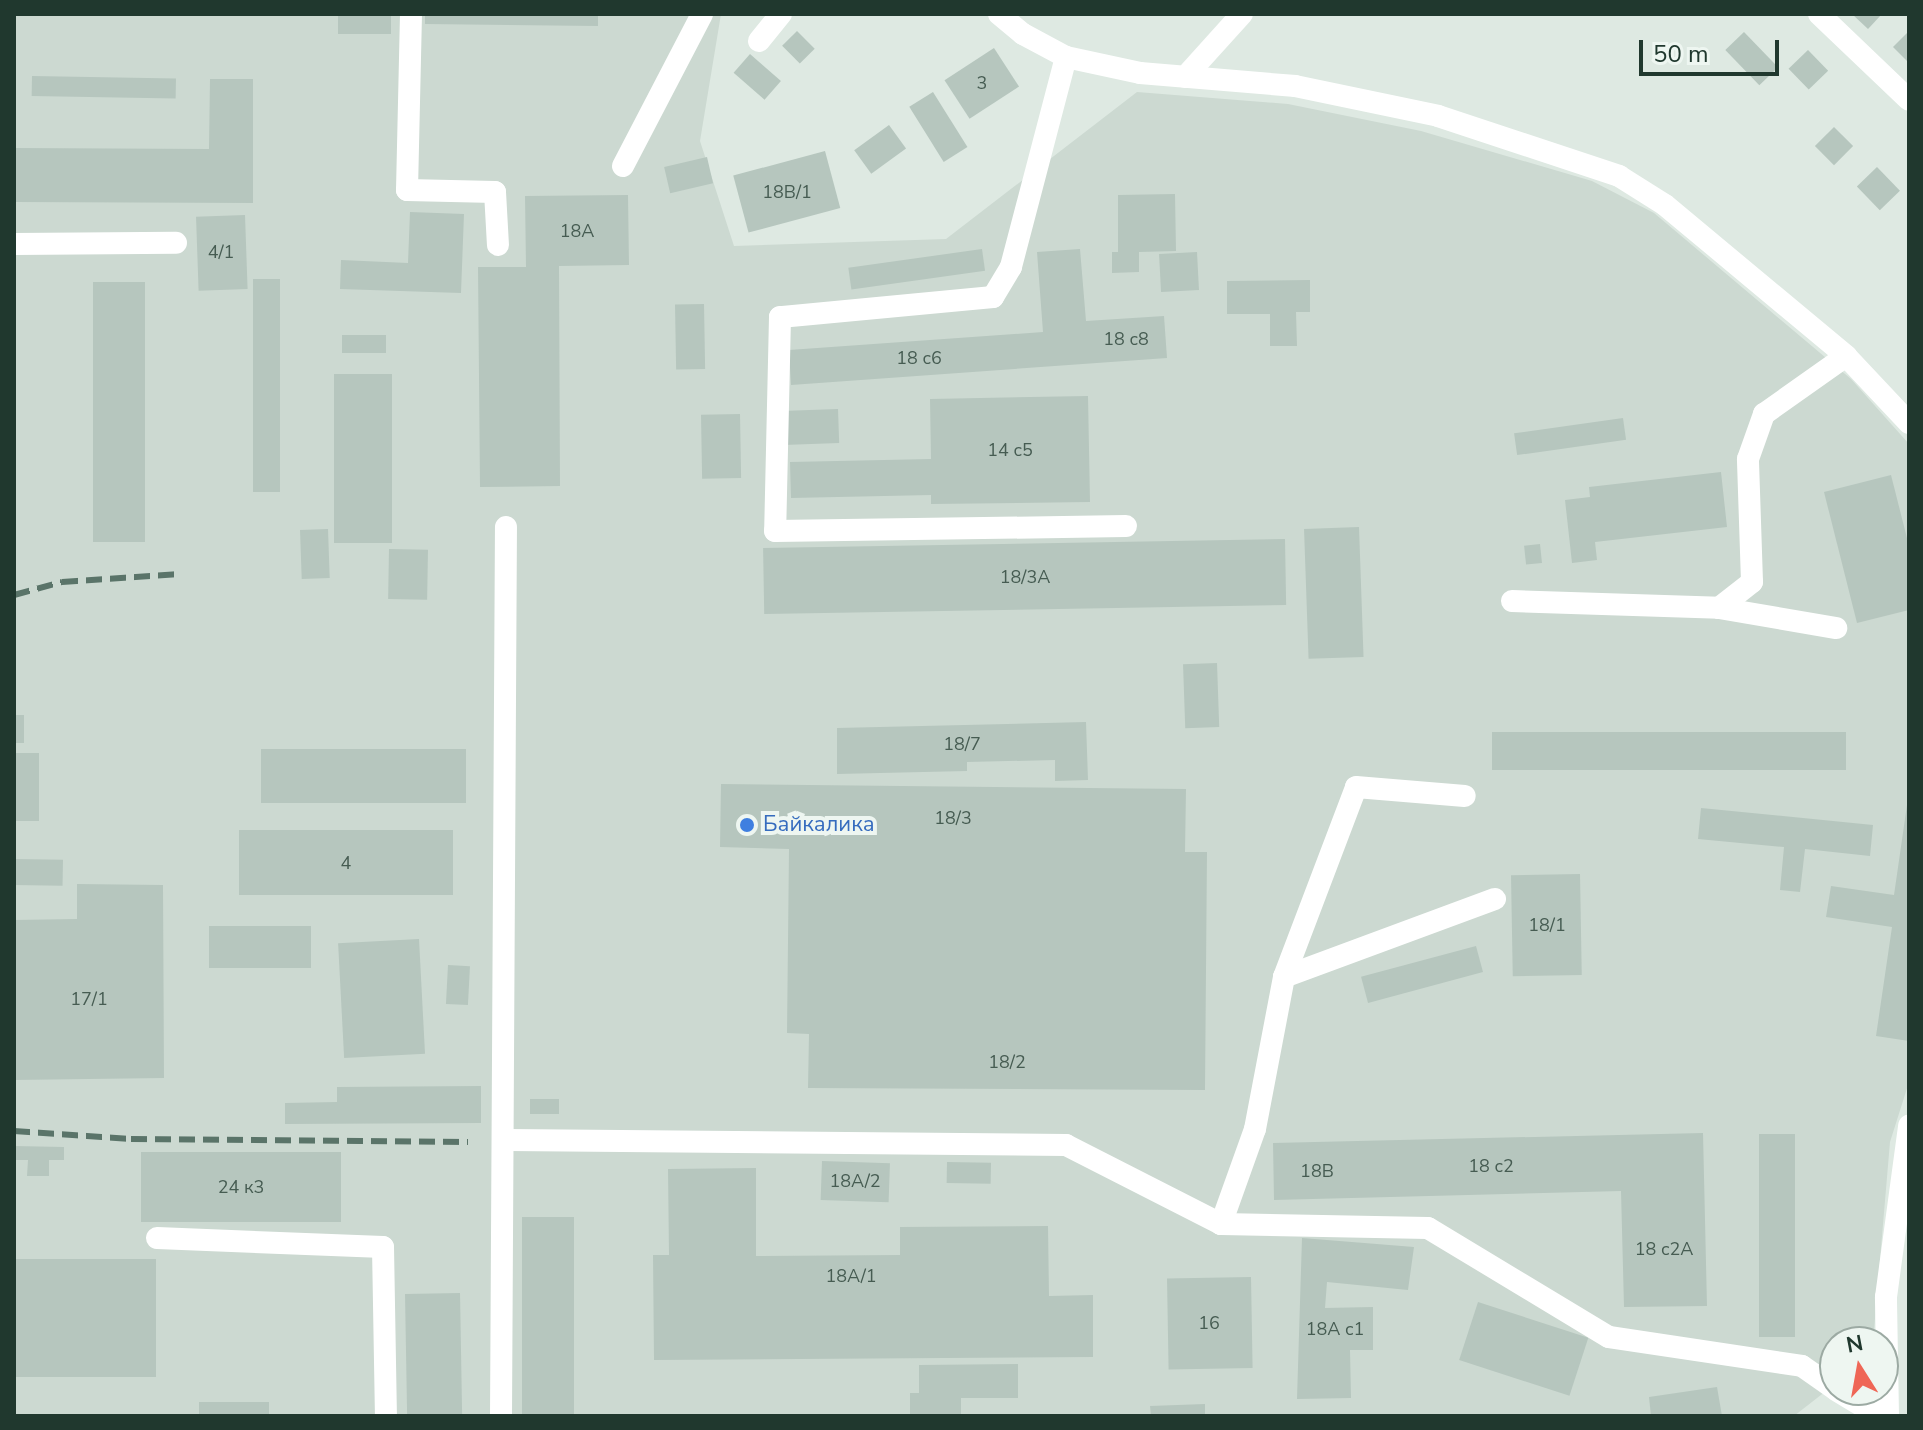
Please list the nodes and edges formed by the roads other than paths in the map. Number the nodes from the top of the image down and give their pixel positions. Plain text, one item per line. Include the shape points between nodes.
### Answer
1 (411, 14) edge
2 (702, 14) edge
3 (781, 14) edge
4 (999, 14) edge
5 (1242, 14) edge
6 (1819, 14) edge
7 (759, 41) dead end
8 (1066, 57) junction
9 (1185, 77) junction
10 (1909, 100) edge
11 (623, 166) dead end
12 (176, 243) dead end
13 (14, 244) edge
14 (498, 245) dead end
15 (1846, 356) junction
16 (1909, 423) edge
17 (1126, 526) dead end
18 (506, 527) dead end
19 (1512, 601) dead end
20 (1719, 608) junction
21 (1836, 628) dead end
22 (1465, 796) dead end
23 (1495, 899) dead end
24 (1284, 977) junction
25 (1909, 1126) edge
26 (504, 1140) junction
27 (1221, 1224) junction
28 (157, 1238) dead end
29 (1819, 1378) edge
30 (1909, 1412) edge
31 (386, 1416) edge
32 (501, 1416) edge
33 (1888, 1416) edge
34 (1899, 1416) edge

1 - 14 street via 407,190 495,192
2 - 11 street
3 - 7 street
4 - 8 street
5 - 9 street
6 - 10 street
8 - 9 street
8 - 17 street via 1011,267 993,297 780,317 775,531
9 - 15 street via 1295,86 1438,116 1619,176 1665,205
12 - 13 street
15 - 16 street
15 - 20 street via 1764,414 1748,459 1752,582
18 - 26 street
19 - 20 street
20 - 21 street
22 - 24 street via 1356,787
23 - 24 street
24 - 27 street via 1255,1129
25 - 33 street via 1886,1297
26 - 27 street via 1066,1145
26 - 32 street
27 - 29 street via 1428,1228 1609,1337 1802,1366
28 - 31 street via 383,1247
30 - 34 street

